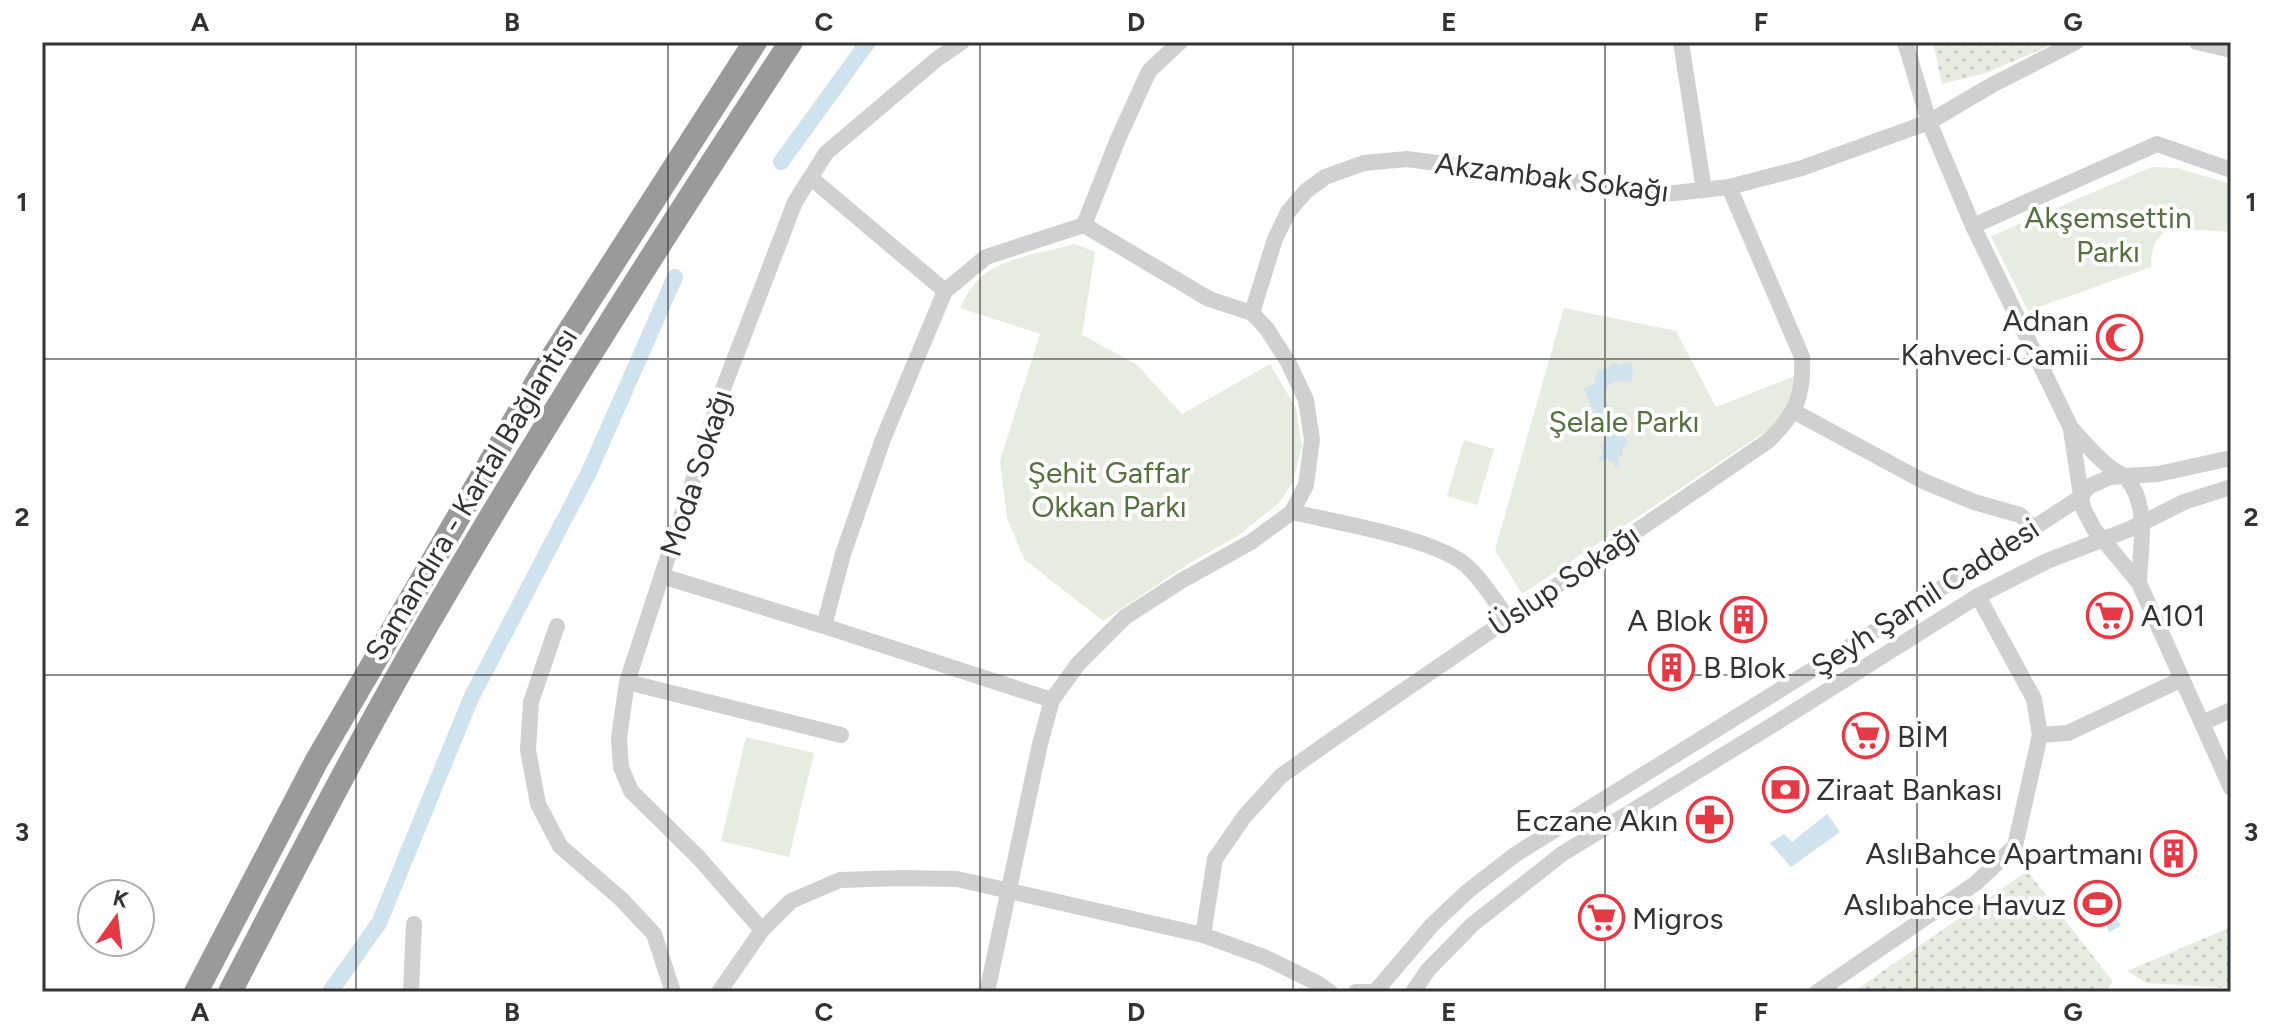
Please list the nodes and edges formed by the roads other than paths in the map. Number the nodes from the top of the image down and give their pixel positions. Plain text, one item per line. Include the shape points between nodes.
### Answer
1 (755, 42) edge
2 (791, 42) edge
3 (962, 42) edge
4 (1180, 42) edge
5 (1681, 42) edge
6 (1905, 42) edge
7 (2076, 42) edge
8 (2197, 42) edge
9 (2231, 50) edge
10 (1929, 122) junction
11 (2231, 170) edge
12 (811, 178) junction
13 (1729, 187) junction
14 (1704, 190) junction
15 (1084, 225) junction
16 (1973, 226) junction
17 (945, 291) junction
18 (1252, 313) junction
19 (1793, 411) junction
20 (2071, 428) junction
21 (2231, 458) edge
22 (2126, 477) junction
23 (2231, 487) edge
24 (2081, 497) junction
25 (1292, 512) junction
26 (2141, 522) junction
27 (2034, 528) junction
28 (2103, 538) junction
29 (662, 576) junction
30 (2139, 583) junction
31 (1978, 596) junction
32 (1508, 619) junction
33 (557, 626) dead end
34 (824, 626) junction
35 (2182, 679) junction
36 (627, 682) junction
37 (1052, 700) junction
38 (2231, 710) edge
39 (2202, 723) junction
40 (841, 735) dead end
41 (2040, 735) junction
42 (2231, 788) edge
43 (1009, 891) junction
44 (414, 924) dead end
45 (762, 930) junction
46 (1203, 935) junction
47 (196, 992) edge
48 (230, 992) edge
49 (411, 992) edge
50 (673, 992) edge
51 (719, 992) edge
52 (987, 992) edge
53 (1330, 992) edge
54 (1356, 992) edge
55 (1369, 992) edge
56 (1375, 992) edge
57 (1413, 992) edge
58 (1817, 992) edge

1 - 47 highway, Samandıra - Kartal Bağlantısı via 541,375 316,762
2 - 48 highway, Samandıra - Kartal Bağlantısı via 676,218 426,626
3 - 12 street, Moda Sokağı via 826,153
4 - 15 street via 1149,71
5 - 14 street
6 - 10 street
7 - 10 street, Akzambak Sokağı
8 - 9 street
10 - 13 street, Akzambak Sokağı via 1802,168
10 - 16 street
11 - 16 street via 2157,144
12 - 17 street
12 - 29 street, Moda Sokağı via 795,202 723,389
13 - 14 street, Akzambak Sokağı
13 - 19 street, Üslup Sokağı via 1802,357 1803,381
14 - 18 street, Akzambak Sokağı via 1666,194 1407,159 1364,163 1325,177 1288,212
15 - 17 street via 986,257
15 - 18 street via 1209,299
16 - 20 street
17 - 34 street via 883,439
18 - 25 street via 1288,362 1306,400 1312,440 1306,485
19 - 27 street via 1923,481 2020,515
19 - 32 street, Üslup Sokağı via 1768,441
20 - 22 street
20 - 24 street
21 - 22 street, Şeyh Şamil Caddesi
22 - 24 street, Şeyh Şamil Caddesi via 2097,482
22 - 26 street
23 - 26 street, Şeyh Şamil Caddesi
24 - 27 street, Şeyh Şamil Caddesi
24 - 28 street via 2088,520
25 - 32 street via 1442,551 1469,567
25 - 37 street via 1125,617 1078,664
26 - 28 street, Şeyh Şamil Caddesi
26 - 30 street
27 - 56 street, Şeyh Şamil Caddesi via 1516,854 1432,925
28 - 30 street
28 - 31 street, Şeyh Şamil Caddesi
29 - 34 street
29 - 36 street, Moda Sokağı
30 - 35 street
31 - 41 street via 2034,699
31 - 57 street, Şeyh Şamil Caddesi via 1562,854 1473,924
32 - 46 street, Üslup Sokağı via 1281,776 1215,859
33 - 50 street via 531,702 528,750 538,804 560,846 654,934
34 - 37 street
35 - 39 street
35 - 41 street via 2068,733
36 - 40 street
36 - 45 street, Moda Sokağı via 619,738 621,767 631,791
37 - 43 street
38 - 39 street
39 - 42 street
41 - 58 street via 2015,846 1976,883
43 - 45 street via 957,879 840,880 791,901
43 - 46 street
43 - 52 street
44 - 49 street
45 - 51 street
46 - 53 street via 1264,957
54 - 55 street

